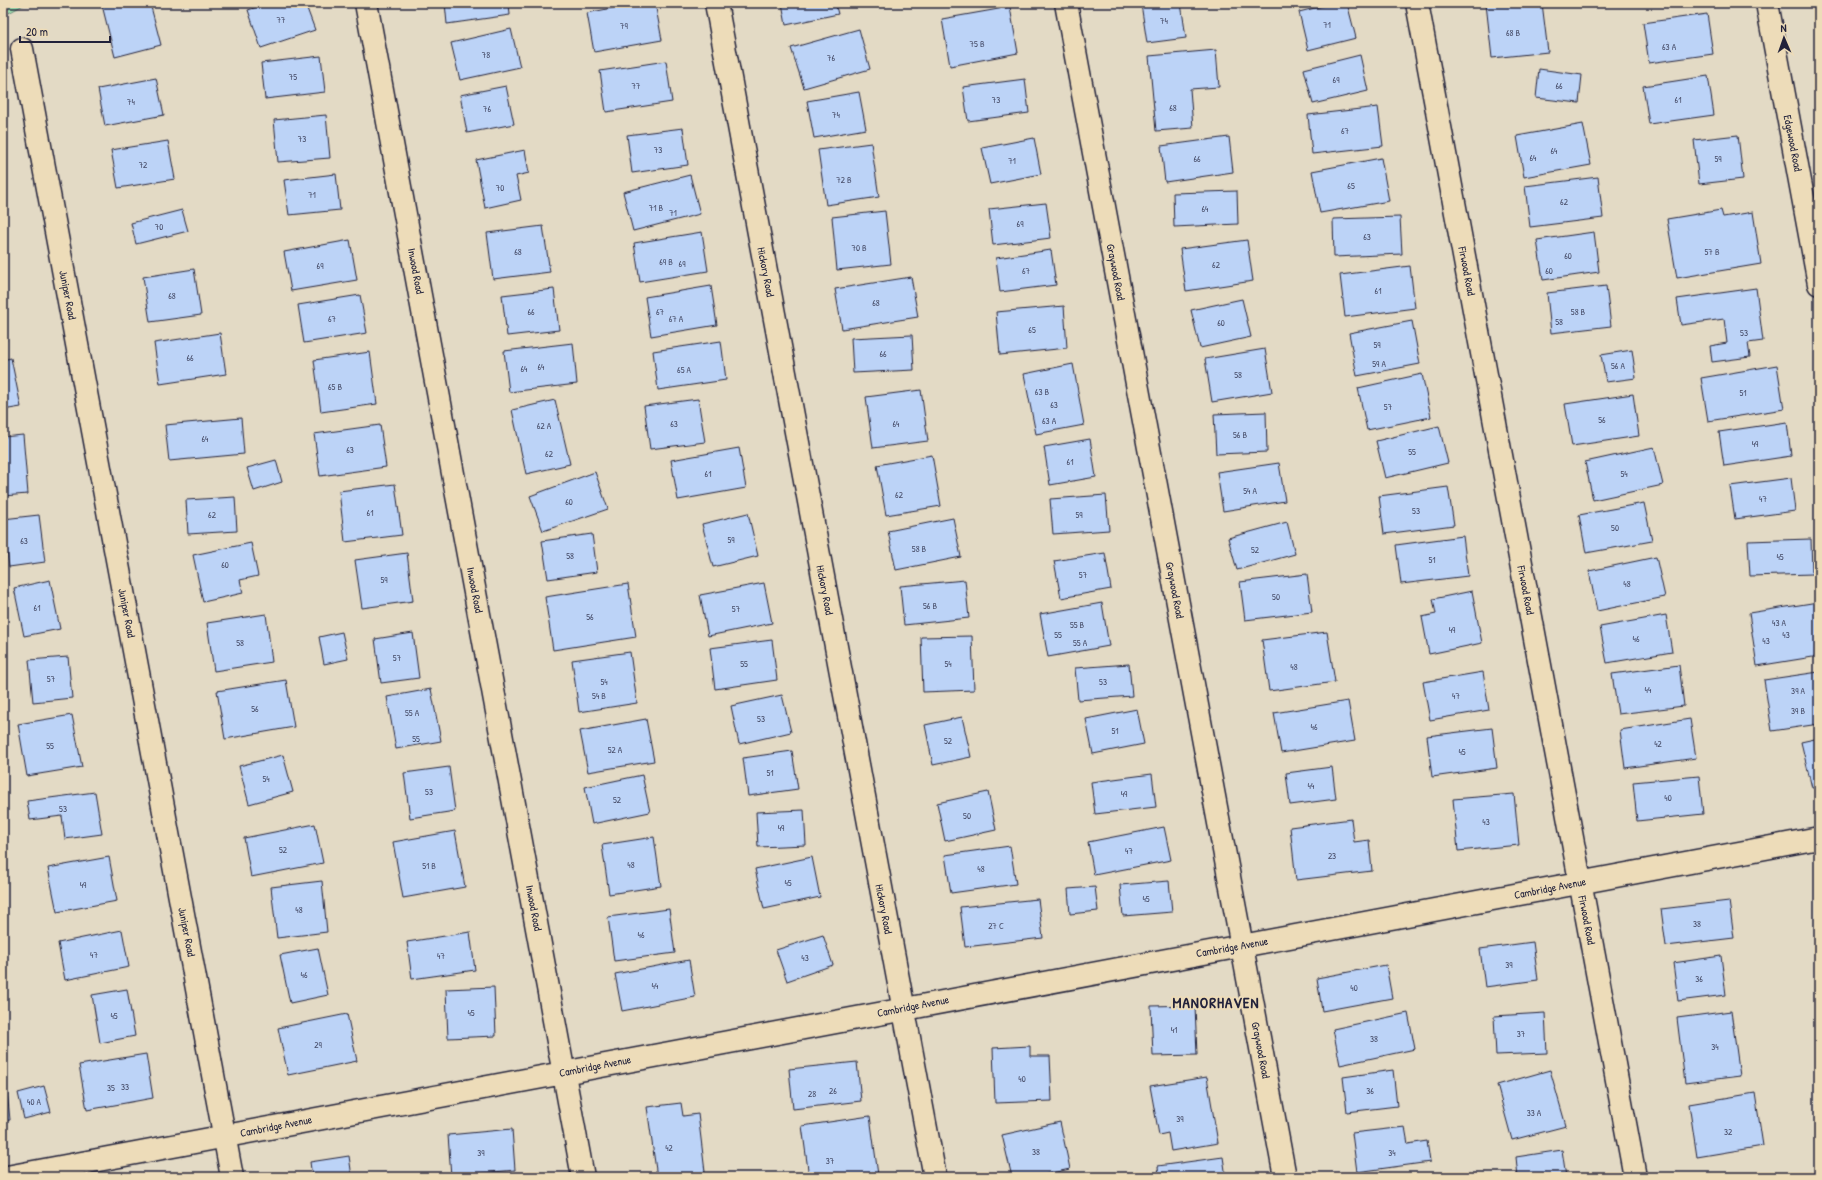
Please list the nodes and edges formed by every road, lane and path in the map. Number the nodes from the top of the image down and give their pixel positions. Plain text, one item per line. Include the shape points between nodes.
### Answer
1 (366, 3) edge
2 (716, 3) edge
3 (1066, 3) edge
4 (1416, 3) edge
5 (1767, 3) edge
6 (22, 50) dead end
7 (1819, 284) edge
8 (1819, 838) edge
9 (1580, 882) junction
10 (1242, 945) junction
11 (903, 1008) junction
12 (564, 1072) junction
13 (225, 1136) junction
14 (7, 1177) edge
15 (232, 1177) edge
16 (583, 1177) edge
17 (935, 1177) edge
18 (1285, 1177) edge
19 (1635, 1177) edge

1 - 12 street, Inwood Road
2 - 11 street, Hickory Road
3 - 10 street, Graywood Road
4 - 9 street, Firwood Road
5 - 7 street, Edgewood Road
6 - 13 street, Juniper Road
8 - 9 street, Cambridge Avenue
9 - 10 street, Cambridge Avenue
9 - 19 street, Firwood Road
10 - 11 street, Cambridge Avenue
10 - 18 street, Graywood Road
11 - 12 street, Cambridge Avenue
11 - 17 street, Hickory Road
12 - 13 street, Cambridge Avenue
12 - 16 street, Inwood Road
13 - 14 street, Cambridge Avenue
13 - 15 street, Juniper Road

